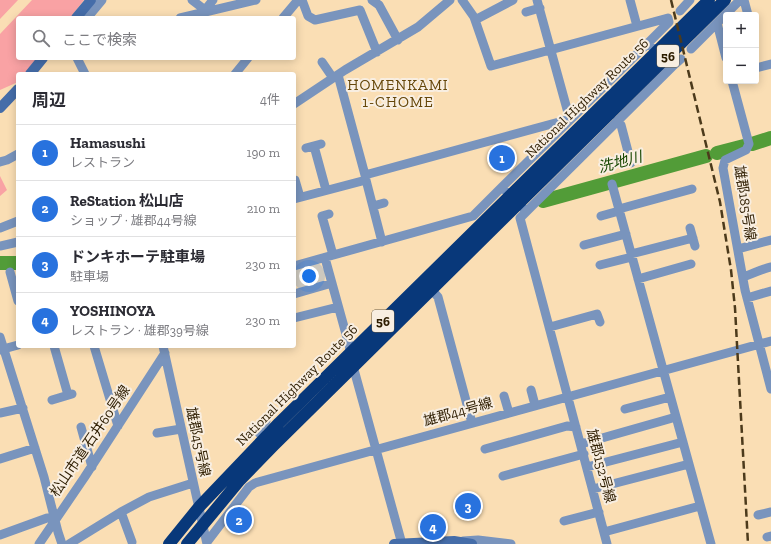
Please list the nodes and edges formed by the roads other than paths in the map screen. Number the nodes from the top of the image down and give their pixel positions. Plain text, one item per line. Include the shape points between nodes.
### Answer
1 (91, 0) edge
2 (102, 0) edge
3 (192, 0) edge
4 (213, 0) edge
5 (256, 0) edge
6 (298, 0) edge
7 (302, 0) edge
8 (372, 0) edge
9 (450, 0) edge
10 (462, 0) edge
11 (514, 0) edge
12 (630, 0) edge
13 (690, 0) edge
14 (709, 0) edge
15 (719, 0) edge
16 (740, 0) edge
17 (744, 0) edge
18 (538, 4) edge
19 (727, 5) edge
20 (205, 11) junction
21 (680, 11) dead end
22 (526, 12) dead end
23 (747, 12) edge
24 (78, 16) edge
25 (89, 16) edge
26 (187, 16) edge
27 (284, 16) edge
28 (475, 20) junction
29 (717, 23) junction
30 (637, 26) junction
31 (398, 40) junction
32 (648, 43) junction
33 (723, 48) edge
34 (691, 49) dead end
35 (551, 50) junction
36 (377, 52) junction
37 (681, 59) dead end
38 (41, 60) edge
39 (78, 60) edge
40 (246, 60) edge
41 (322, 62) dead end
42 (771, 64) edge
43 (672, 67) junction
44 (759, 67) edge
45 (32, 72) edge
46 (84, 72) edge
47 (236, 72) edge
48 (336, 76) junction
49 (733, 84) edge
50 (16, 91) edge
51 (296, 103) edge
52 (0, 108) edge
53 (611, 112) junction
54 (570, 119) junction
55 (314, 146) dead end
56 (16, 155) edge
57 (0, 162) edge
58 (631, 163) dead end
59 (365, 177) junction
60 (612, 184) dead end
61 (692, 189) dead end
62 (326, 190) junction
63 (297, 198) edge
64 (514, 199) junction
65 (384, 203) dead end
66 (373, 206) junction
67 (619, 210) junction
68 (317, 214) dead end
69 (329, 214) dead end
70 (601, 216) dead end
71 (16, 222) edge
72 (0, 228) edge
73 (690, 228) dead end
74 (626, 234) junction
75 (771, 240) edge
76 (16, 242) edge
77 (382, 242) junction
78 (584, 245) dead end
79 (0, 246) edge
80 (738, 249) junction
81 (329, 256) junction
82 (632, 256) junction
83 (691, 264) dead end
84 (296, 265) edge
85 (600, 265) dead end
86 (771, 267) edge
87 (10, 272) dead end
88 (743, 277) junction
89 (638, 279) junction
90 (332, 283) junction
91 (431, 289) junction
92 (771, 292) edge
93 (296, 293) edge
94 (16, 294) edge
95 (747, 298) junction
96 (338, 307) junction
97 (296, 318) edge
98 (600, 322) dead end
99 (550, 327) junction
100 (0, 337) edge
101 (771, 341) edge
102 (759, 344) junction
103 (16, 346) edge
104 (55, 348) edge
105 (95, 348) edge
106 (2, 349) edge
107 (164, 350) edge
108 (351, 352) junction
109 (353, 366) junction
110 (663, 371) junction
111 (771, 389) edge
112 (531, 390) dead end
113 (504, 396) dead end
114 (568, 396) junction
115 (670, 397) junction
116 (52, 400) dead end
117 (535, 405) junction
118 (23, 408) junction
119 (625, 409) dead end
120 (509, 412) junction
121 (0, 413) edge
122 (676, 417) junction
123 (266, 421) dead end
124 (472, 423) junction
125 (118, 426) junction
126 (80, 427) dead end
127 (576, 427) junction
128 (181, 429) junction
129 (157, 433) dead end
130 (268, 442) junction
131 (683, 442) junction
132 (581, 444) junction
133 (35, 448) junction
134 (485, 449) dead end
135 (377, 450) junction
136 (584, 454) junction
137 (0, 459) edge
138 (689, 464) junction
139 (92, 467) junction
140 (587, 467) junction
141 (503, 476) dead end
142 (193, 483) junction
143 (593, 489) junction
144 (700, 506) junction
145 (199, 508) junction
146 (122, 512) junction
147 (599, 512) junction
148 (771, 512) edge
149 (758, 515) dead end
150 (55, 518) junction
151 (564, 521) dead end
152 (202, 525) junction
153 (604, 532) junction
154 (0, 535) edge
155 (132, 542) dead end
156 (454, 542) junction
157 (207, 543) edge
158 (39, 544) edge
159 (62, 544) edge
160 (69, 544) edge
161 (169, 544) edge
162 (187, 544) edge
163 (399, 544) edge
164 (472, 544) edge
165 (511, 544) edge
166 (607, 544) edge
167 (711, 544) edge

1 - 24 street
2 - 25 street
3 - 20 street
4 - 20 street
5 - 20 street
6 - 27 street
7 - 36 street via 308,16 316,20 360,10
8 - 31 street via 379,5
9 - 31 street
10 - 28 street
11 - 28 street
12 - 30 street
13 - 21 street
14 - 53 highway, National Highway Route 56 / 56
15 - 19 street
16 - 19 street
17 - 23 street
18 - 22 street
18 - 35 street
19 - 29 street
19 - 53 highway, National Highway Route 56 / 56
20 - 26 street
28 - 35 street via 491,66
29 - 33 street
29 - 34 street
30 - 32 street via 668,18 669,22
30 - 35 street
31 - 36 street
32 - 43 street
32 - 54 street
35 - 54 street
36 - 48 street
37 - 43 street
38 - 45 street
39 - 46 street
40 - 47 street
41 - 48 street
42 - 44 street
43 - 53 street
48 - 51 street
48 - 59 street
49 - 80 street, 雄郡185号線 via 749,144 746,150 728,158 724,164
50 - 52 street
53 - 58 street via 621,125
53 - 64 highway, National Highway Route 56 / 56
54 - 59 street
54 - 64 street
55 - 62 street
56 - 57 street
59 - 62 street
59 - 66 street
60 - 67 street
61 - 67 street
62 - 63 street
64 - 77 street via 473,216
64 - 91 highway, National Highway Route 56 / 56
64 - 99 street, 雄郡152号線
64 - 108 highway, National Highway Route 56 / 56
65 - 66 street
66 - 77 street
67 - 70 street
67 - 74 street
68 - 81 street
69 - 81 street via 322,216
71 - 72 street
73 - 82 street via 694,242
74 - 78 street
74 - 82 street
75 - 80 street
76 - 79 street
77 - 81 street
80 - 88 street, 雄郡185号線
81 - 84 street
81 - 90 street
82 - 85 street
82 - 89 street
83 - 89 street
86 - 88 street
87 - 94 street
88 - 95 street, 雄郡185号線
89 - 110 street
90 - 93 street
90 - 96 street
91 - 109 highway, National Highway Route 56 / 56
91 - 124 street via 438,297
92 - 95 street
95 - 102 street, 雄郡185号線
96 - 97 street
96 - 108 street
98 - 99 street via 597,314
99 - 114 street, 雄郡152号線
100 - 106 street
101 - 102 street, 雄郡44号線
102 - 110 street, 雄郡44号線
102 - 111 street, 雄郡185号線
103 - 106 street
104 - 116 street via 70,395
105 - 125 street
106 - 118 street
107 - 125 street, 松山市道 石井60号線
107 - 128 street, 雄郡45号線
108 - 109 street
108 - 130 highway, National Highway Route 56 / 56
109 - 130 highway, National Highway Route 56 / 56
109 - 135 street
110 - 114 street, 雄郡44号線
110 - 115 street
112 - 117 street
113 - 120 street
114 - 117 street, 雄郡44号線
114 - 127 street, 雄郡152号線
115 - 119 street
115 - 122 street
117 - 120 street, 雄郡44号線
118 - 121 street
118 - 133 street
120 - 124 street, 雄郡44号線
122 - 131 street
122 - 132 street
123 - 130 street via 257,431
124 - 135 street, 雄郡44号線
125 - 139 street, 松山市道 石井60号線
126 - 139 street
127 - 132 street, 雄郡152号線
127 - 134 street via 567,426
128 - 129 street
128 - 142 street, 雄郡45号線
130 - 145 highway, National Highway Route 56 / 56
130 - 152 highway, National Highway Route 56 / 56
131 - 138 street
131 - 140 street
132 - 136 street, 雄郡152号線
133 - 137 street
133 - 150 street
135 - 157 street, 雄郡44号線 via 255,483 249,487
135 - 163 street
136 - 140 street, 雄郡152号線
136 - 141 street via 544,468
138 - 143 street
138 - 144 street
139 - 150 street, 松山市道 石井60号線
140 - 143 street, 雄郡152号線
142 - 145 street, 雄郡45号線
142 - 146 street via 150,497
143 - 147 street, 雄郡152号線
144 - 153 street
144 - 167 street
145 - 152 street, 雄郡45号線
145 - 161 highway, National Highway Route 56 / 56
146 - 155 street
146 - 160 street
147 - 151 street
147 - 153 street, 雄郡152号線
148 - 149 street
150 - 154 street via 47,518
150 - 158 street, 松山市道 石井60号線
150 - 159 street
152 - 157 street, 雄郡45号線
152 - 162 highway, National Highway Route 56 / 56
153 - 166 street, 雄郡152号線
156 - 163 street
156 - 164 street
156 - 165 street via 478,540

